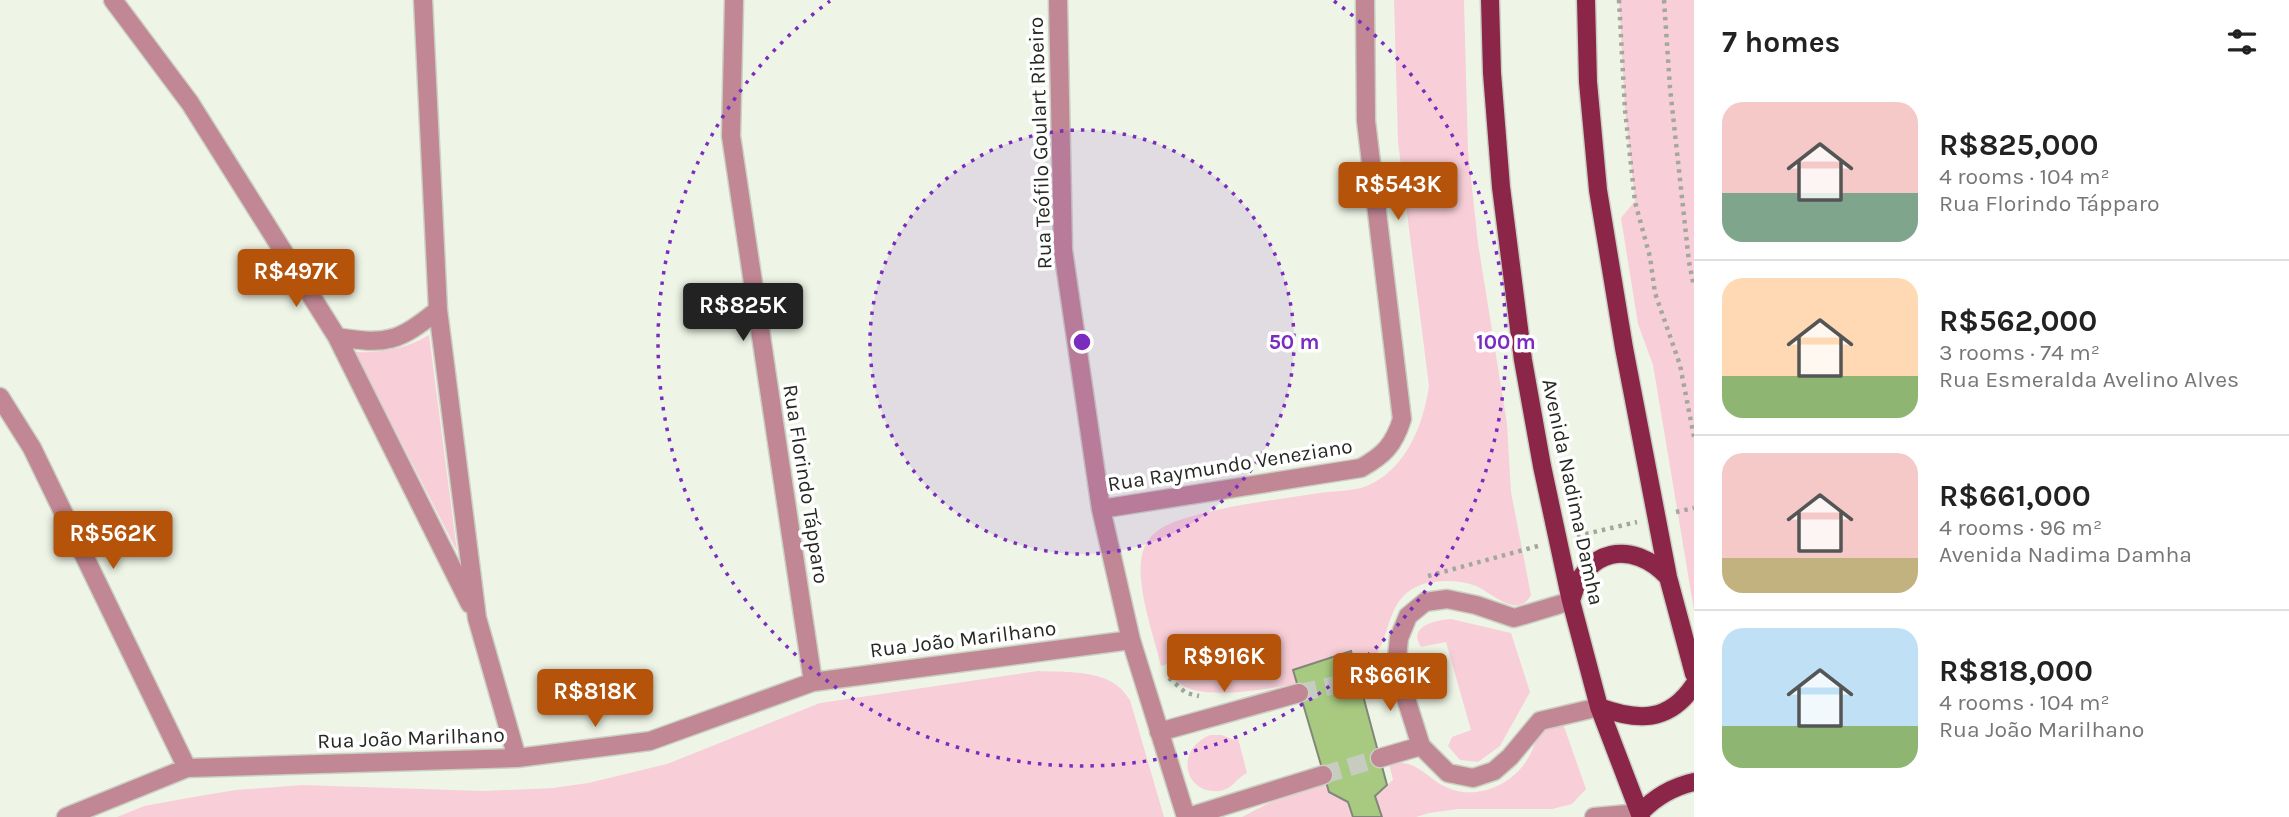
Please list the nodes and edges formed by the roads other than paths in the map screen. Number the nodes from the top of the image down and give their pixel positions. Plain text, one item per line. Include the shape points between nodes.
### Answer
1 (113, 0) edge
2 (423, 0) edge
3 (734, 0) edge
4 (1058, 0) edge
5 (1365, 0) edge
6 (1490, 0) edge
7 (1586, 0) edge
8 (438, 310) junction
9 (337, 337) junction
10 (0, 397) edge
11 (1101, 509) junction
12 (1668, 577) junction
13 (1572, 601) junction
14 (477, 618) junction
15 (1132, 640) junction
16 (1396, 667) junction
17 (1694, 674) edge
18 (1359, 680) tunnel mouth
19 (813, 682) junction
20 (1694, 685) edge
21 (1299, 693) tunnel mouth
22 (1599, 707) junction
23 (1159, 732) junction
24 (1421, 746) junction
25 (517, 758) junction
26 (1380, 758) tunnel mouth
27 (187, 768) junction
28 (1323, 775) tunnel mouth
29 (1694, 782) edge
30 (1640, 815) edge
31 (65, 817) edge
32 (1187, 817) edge
33 (1594, 817) edge

1 - 9 street via 190,103
2 - 8 street
3 - 19 street, Rua Florindo Tápparo via 731,136
4 - 11 street, Rua Teófilo Goulart Ribeiro via 1063,250
5 - 11 street, Rua Raymundo Veneziano via 1366,121 1402,419 1396,438 1361,468
6 - 13 main road, Avenida Nadima Damha via 1493,86 1511,273 1542,466
7 - 12 main road via 1598,190
8 - 9 street via 409,333 373,343
8 - 14 street
9 - 14 street
10 - 27 street via 32,448
11 - 15 street, Rua Teófilo Goulart Ribeiro
12 - 13 main road via 1644,557 1618,553 1592,564 1582,574
12 - 17 main road
13 - 16 street via 1514,618 1447,599 1425,602 1408,616
13 - 22 main road, Avenida Nadima Damha
14 - 25 street
15 - 19 street, Rua João Marilhano
15 - 23 street, Rua Teófilo Goulart Ribeiro
16 - 18 street
16 - 24 street
19 - 25 street, Rua João Marilhano via 650,741
20 - 22 main road via 1679,702 1654,715 1626,716
21 - 23 street
22 - 24 street via 1540,720 1494,771 1473,778 1448,773
22 - 30 main road, Avenida Nadima Damha
23 - 32 street, Rua Teófilo Goulart Ribeiro
24 - 26 street
25 - 27 street, Rua João Marilhano
27 - 31 street, Rua João Marilhano
28 - 32 street
29 - 30 main road via 1670,789
30 - 33 street

